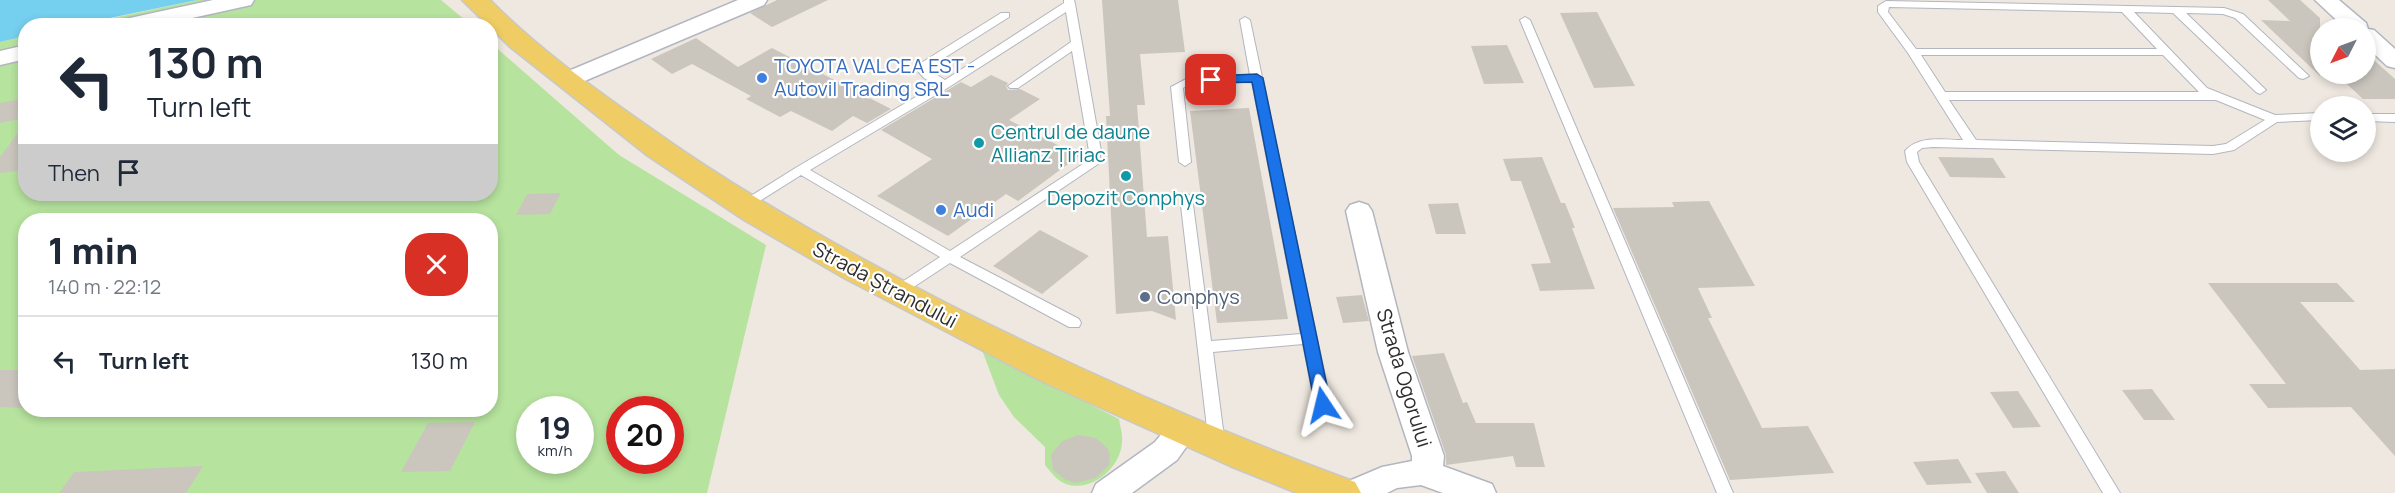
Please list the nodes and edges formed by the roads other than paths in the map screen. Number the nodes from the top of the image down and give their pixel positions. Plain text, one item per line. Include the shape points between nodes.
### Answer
1 (243, 0) edge
2 (474, 0) edge
3 (756, 0) edge
4 (2326, 0) edge
5 (1070, 2) edge
6 (2125, 9) junction
7 (2175, 9) junction
8 (1005, 15) dead end
9 (184, 18) edge
10 (495, 18) edge
11 (2347, 18) edge
12 (1245, 20) dead end
13 (1525, 20) dead end
14 (498, 21) edge
15 (1077, 43) junction
16 (2376, 44) edge
17 (1913, 52) junction
18 (2164, 52) junction
19 (18, 54) edge
20 (0, 58) edge
21 (2395, 61) edge
22 (2303, 76) dead end
23 (1257, 78) junction
24 (567, 80) junction
25 (945, 85) junction
26 (1014, 86) dead end
27 (2260, 90) dead end
28 (1942, 96) junction
29 (2216, 96) junction
30 (2310, 117) edge
31 (2376, 118) edge
32 (2395, 118) edge
33 (2274, 119) junction
34 (1972, 144) junction
35 (1185, 162) dead end
36 (801, 170) junction
37 (1186, 198) dead end
38 (742, 206) junction
39 (1359, 211) dead end
40 (948, 256) junction
41 (895, 293) junction
42 (1074, 323) dead end
43 (1311, 338) junction
44 (1205, 347) junction
45 (1323, 405) dead end
46 (1183, 429) junction
47 (1217, 445) junction
48 (1422, 472) junction
49 (1108, 493) edge
50 (1341, 493) edge
51 (1354, 493) edge
52 (1480, 493) edge
53 (1725, 493) edge
54 (2112, 493) edge

1 - 9 street
2 - 10 main road, Strada Ștrandului
3 - 24 street
4 - 11 street
5 - 15 lane
5 - 25 lane
6 - 7 lane
6 - 17 lane via 1887,4 1883,12
6 - 18 lane
7 - 22 lane via 2224,11 2240,16
7 - 27 lane
8 - 25 lane via 925,65 923,70 928,76
12 - 23 lane
13 - 53 lane
14 - 24 main road, Strada Ștrandului
15 - 26 lane
15 - 40 lane via 1095,151 1092,164
16 - 21 street
17 - 18 lane
17 - 28 lane
18 - 29 lane via 2195,83
19 - 20 street
23 - 35 lane via 1188,81 1177,87
23 - 43 lane
24 - 38 main road, Strada Ștrandului via 637,135
25 - 36 lane
28 - 29 lane
28 - 34 lane
29 - 33 lane
30 - 33 lane
31 - 32 lane
33 - 34 lane via 2230,147 2213,150
34 - 54 lane via 1918,145 1911,151 1913,162
36 - 38 lane
36 - 40 lane
37 - 44 lane
38 - 41 main road, Strada Ștrandului
39 - 48 street, Strada Ogorului via 1393,352 1428,456 1428,468
40 - 41 lane
40 - 42 lane
41 - 46 main road, Strada Ștrandului via 1093,390
43 - 44 lane
43 - 45 lane
44 - 47 lane
46 - 47 main road, Strada Ștrandului
46 - 49 street via 1166,451
47 - 50 main road, Strada Ștrandului
48 - 51 street, Strada Ogorului via 1393,476
48 - 52 street

